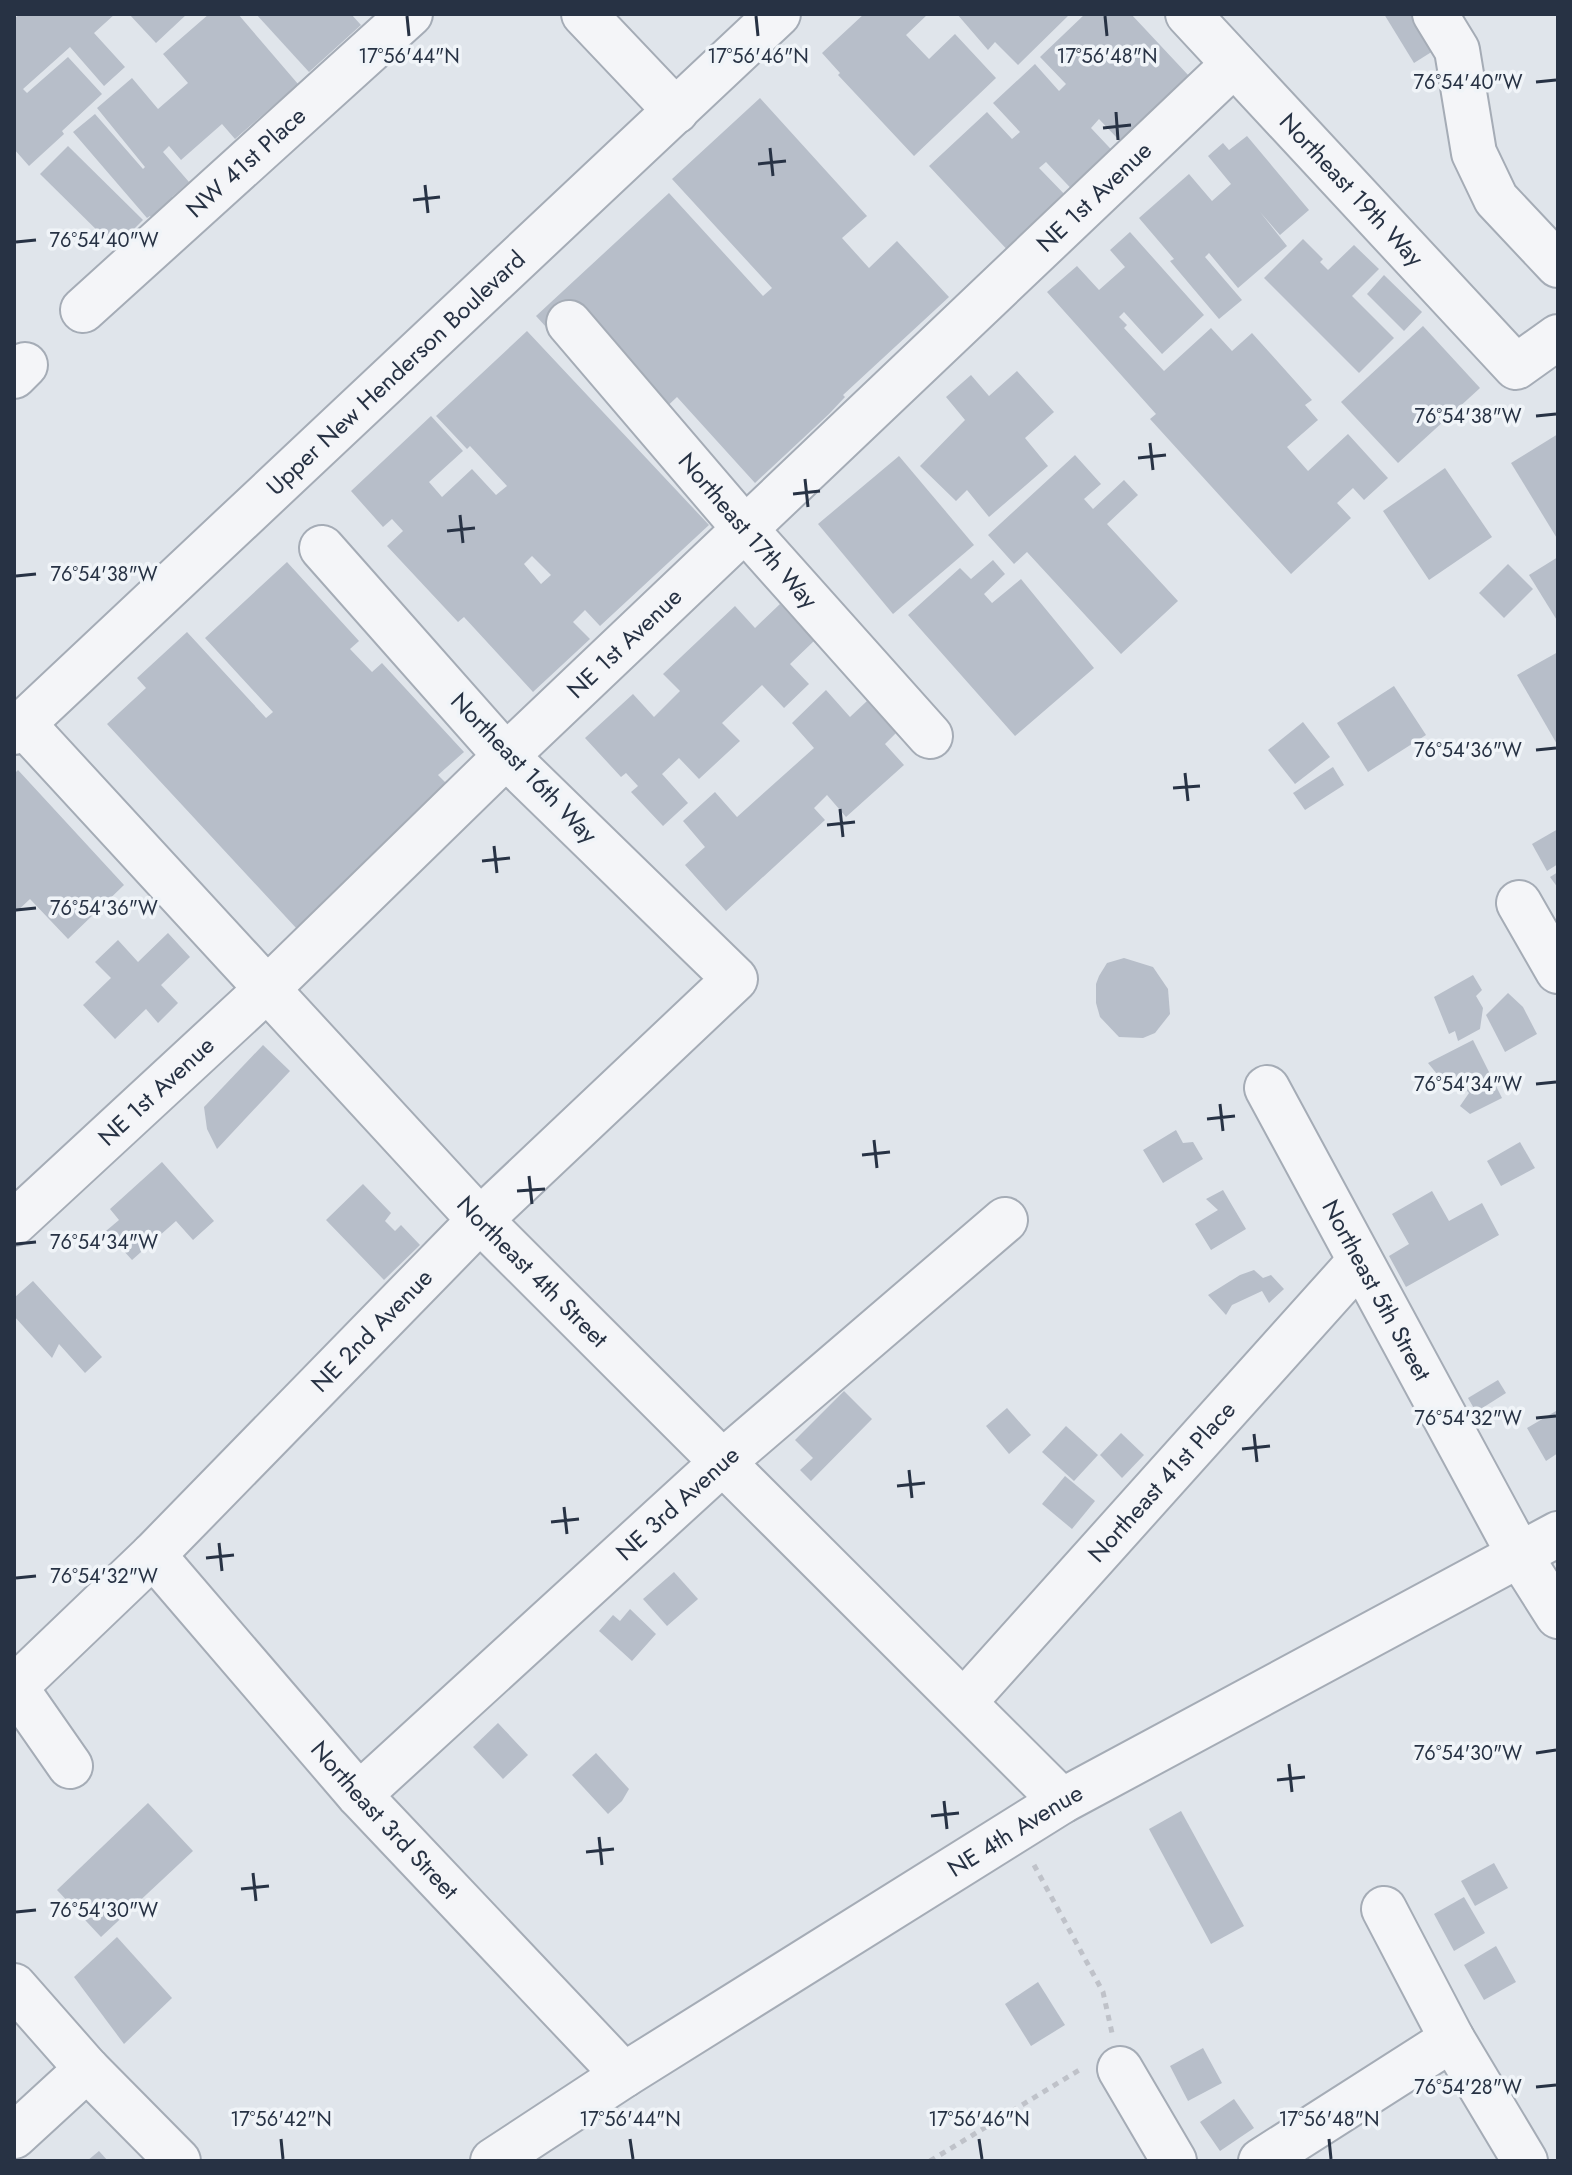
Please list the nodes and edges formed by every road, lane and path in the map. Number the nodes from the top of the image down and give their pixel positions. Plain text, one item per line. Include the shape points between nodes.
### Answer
1 (410, 14) edge
2 (584, 14) edge
3 (778, 14) edge
4 (1188, 14) edge
5 (1435, 14) edge
6 (1234, 64) junction
7 (676, 111) junction
8 (1558, 265) edge
9 (83, 310) dead end
10 (569, 323) dead end
11 (1558, 337) edge
12 (746, 530) junction
13 (322, 548) dead end
14 (18, 728) edge
15 (930, 736) dead end
16 (506, 756) junction
17 (1519, 903) dead end
18 (1558, 971) edge
19 (735, 979) joint
20 (267, 989) junction
21 (1267, 1088) dead end
22 (18, 1210) edge
23 (480, 1220) junction
24 (1005, 1220) dead end
25 (1360, 1261) junction
26 (724, 1461) junction
27 (1558, 1534) edge
28 (153, 1555) junction
29 (1520, 1556) junction
30 (1558, 1616) edge
31 (15, 1688) edge
32 (964, 1702) junction
33 (70, 1766) dead end
34 (359, 1795) junction
35 (1062, 1801) junction
36 (1015, 1830) junction
37 (1384, 1909) dead end
38 (14, 1986) edge
39 (1452, 2039) junction
40 (1118, 2058) junction
41 (87, 2069) junction
42 (624, 2075) junction
43 (14, 2136) edge
44 (1558, 2145) edge
45 (178, 2161) edge
46 (493, 2161) edge
47 (930, 2161) edge
48 (1174, 2161) edge
49 (1261, 2161) edge
50 (1527, 2161) edge

1 - 9 street, NW 41st Place
2 - 7 street
3 - 7 street, Upper New Henderson Boulevard
4 - 6 street, Northeast 19th Way
5 - 8 street via 1457,50 1474,153 1496,199
6 - 11 street, Northeast 19th Way via 1516,367
6 - 12 street, NE 1st Avenue
7 - 14 street, Upper New Henderson Boulevard
10 - 12 street, Northeast 17th Way
12 - 15 street, Northeast 17th Way
12 - 16 street, NE 1st Avenue
13 - 16 street, Northeast 16th Way
14 - 20 street, Northeast 4th Street
16 - 19 street, Northeast 16th Way
16 - 20 street, NE 1st Avenue
17 - 18 street
19 - 23 street, NE 2nd Avenue
20 - 22 street, NE 1st Avenue
20 - 23 street, Northeast 4th Street
21 - 25 street, Northeast 5th Street
23 - 26 street, Northeast 4th Street
23 - 28 street, NE 2nd Avenue
24 - 26 street, NE 3rd Avenue
25 - 29 street, Northeast 5th Street
25 - 32 street, Northeast 41st Place
26 - 32 street, Northeast 4th Street
26 - 34 street, NE 3rd Avenue
27 - 29 street, NE 4th Avenue
28 - 31 street, NE 2nd Avenue
28 - 34 street, Northeast 3rd Street
29 - 30 street, Northeast 5th Street
29 - 35 street, NE 4th Avenue
31 - 33 street
32 - 35 street, Northeast 4th Street
34 - 42 street, Northeast 3rd Street
35 - 36 street, NE 4th Avenue
36 - 40 path via 1103,1992
36 - 42 street, NE 4th Avenue
37 - 39 street
38 - 41 street
39 - 49 street
39 - 50 street
40 - 47 path
40 - 48 street
41 - 43 street
41 - 45 street
42 - 46 street, NE 4th Avenue
44 - 50 street

